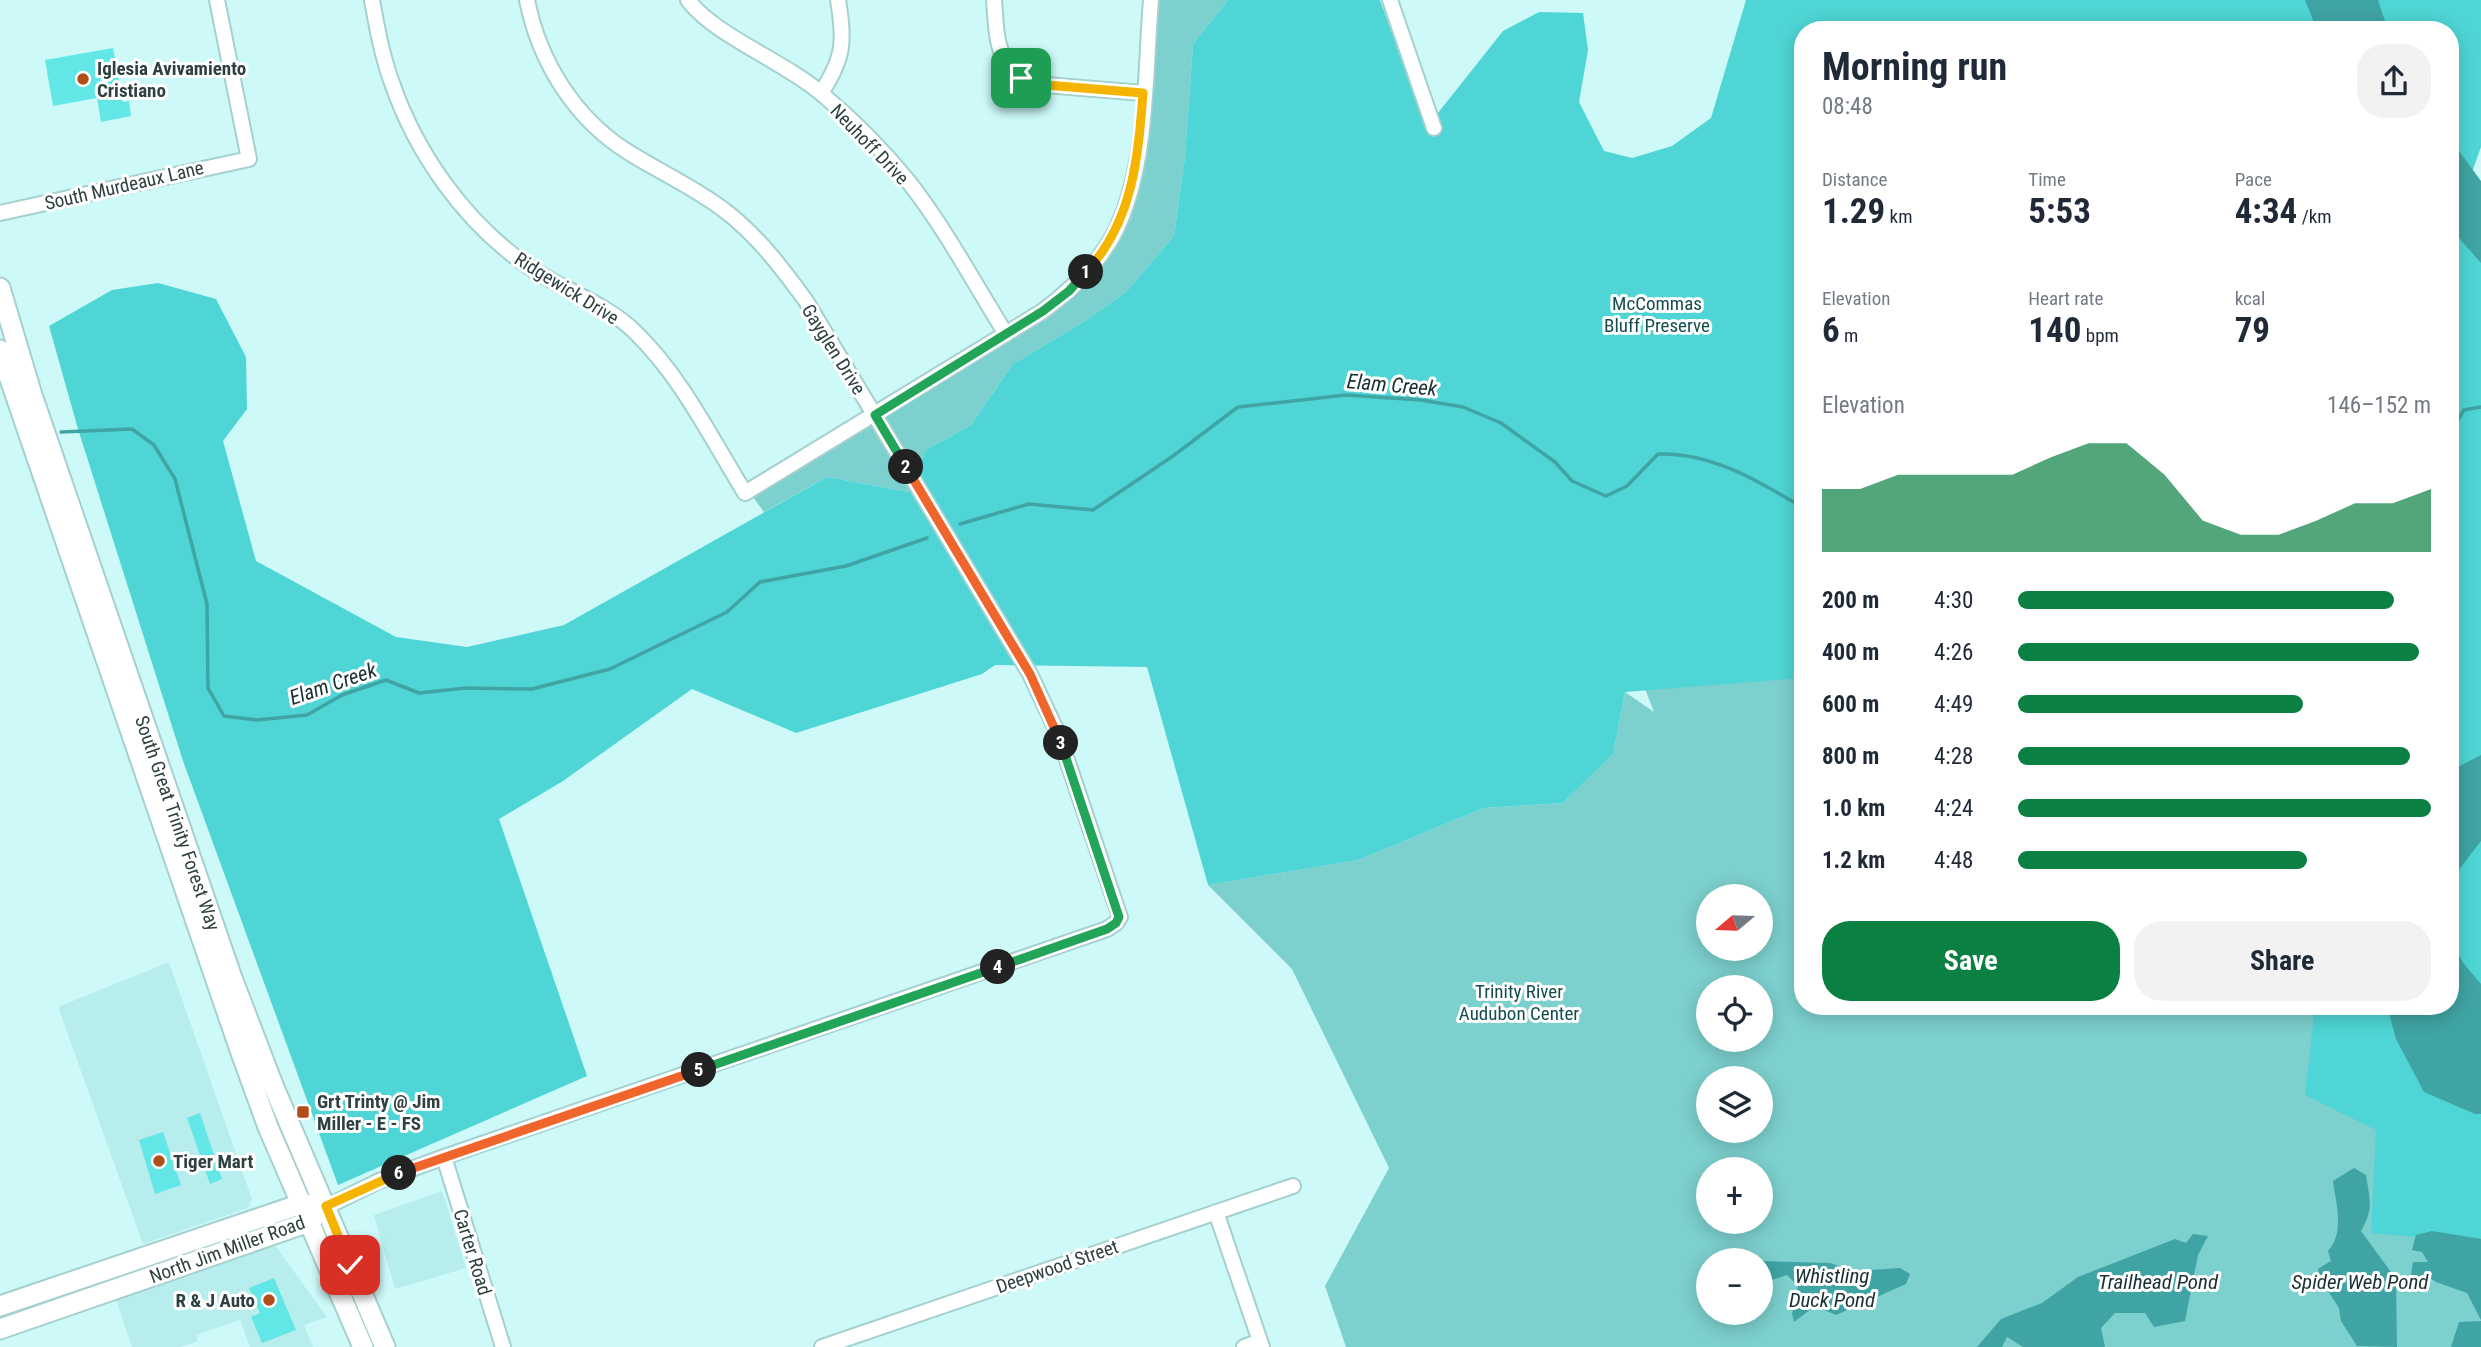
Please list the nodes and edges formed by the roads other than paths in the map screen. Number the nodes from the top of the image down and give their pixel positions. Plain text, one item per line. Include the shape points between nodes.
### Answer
1 (217, 0) edge
2 (372, 0) edge
3 (527, 0) edge
4 (688, 0) edge
5 (838, 0) edge
6 (994, 0) edge
7 (1151, 0) edge
8 (1390, 0) edge
9 (821, 93) junction
10 (1143, 93) junction
11 (1434, 128) dead end
12 (0, 213) edge
13 (0, 288) edge
14 (1006, 334) junction
15 (0, 350) edge
16 (875, 415) junction
17 (444, 1157) junction
18 (1293, 1186) dead end
19 (326, 1206) junction
20 (1216, 1212) junction
21 (305, 1213) junction
22 (108, 1270) junction
23 (114, 1290) junction
24 (0, 1306) edge
25 (0, 1329) edge
26 (1261, 1344) edge
27 (363, 1347) edge
28 (385, 1347) edge
29 (503, 1347) edge
30 (822, 1347) edge
31 (1244, 1347) edge

1 - 12 street, South Murdeaux Lane via 249,159
2 - 16 street, Ridgewick Drive via 392,84 434,168 458,201 488,235 524,264 631,328 653,350 745,493
3 - 16 street, Gayglen Drive via 540,46 558,82 582,114 627,152 690,185 756,239 806,302
4 - 9 street, Neuhoff Drive via 704,19
5 - 9 street via 843,47 834,74
6 - 10 street via 1005,64 1021,78 1034,84
7 - 10 street
8 - 11 street
9 - 14 street, Neuhoff Drive via 908,181
10 - 14 street via 1136,167 1116,230 1069,291
13 - 19 main road, South Great Trinity Forest Way via 32,395 232,978 272,1085
14 - 16 street
15 - 21 main road, South Great Trinity Forest Way via 240,1050
16 - 17 street, Gayglen Drive via 1048,710 1118,908 1116,923
17 - 19 street
17 - 29 street, Carter Road
18 - 20 street, Deepwood Street
19 - 21 main road, North Jim Miller Road
19 - 28 main road, South Great Trinity Forest Way
20 - 26 street
20 - 30 street, Deepwood Street
21 - 22 main road, North Jim Miller Road
21 - 23 main road, North Jim Miller Road
21 - 27 main road, South Great Trinity Forest Way
22 - 23 main road
22 - 24 main road, North Jim Miller Road
23 - 25 main road, North Jim Miller Road
26 - 31 street

